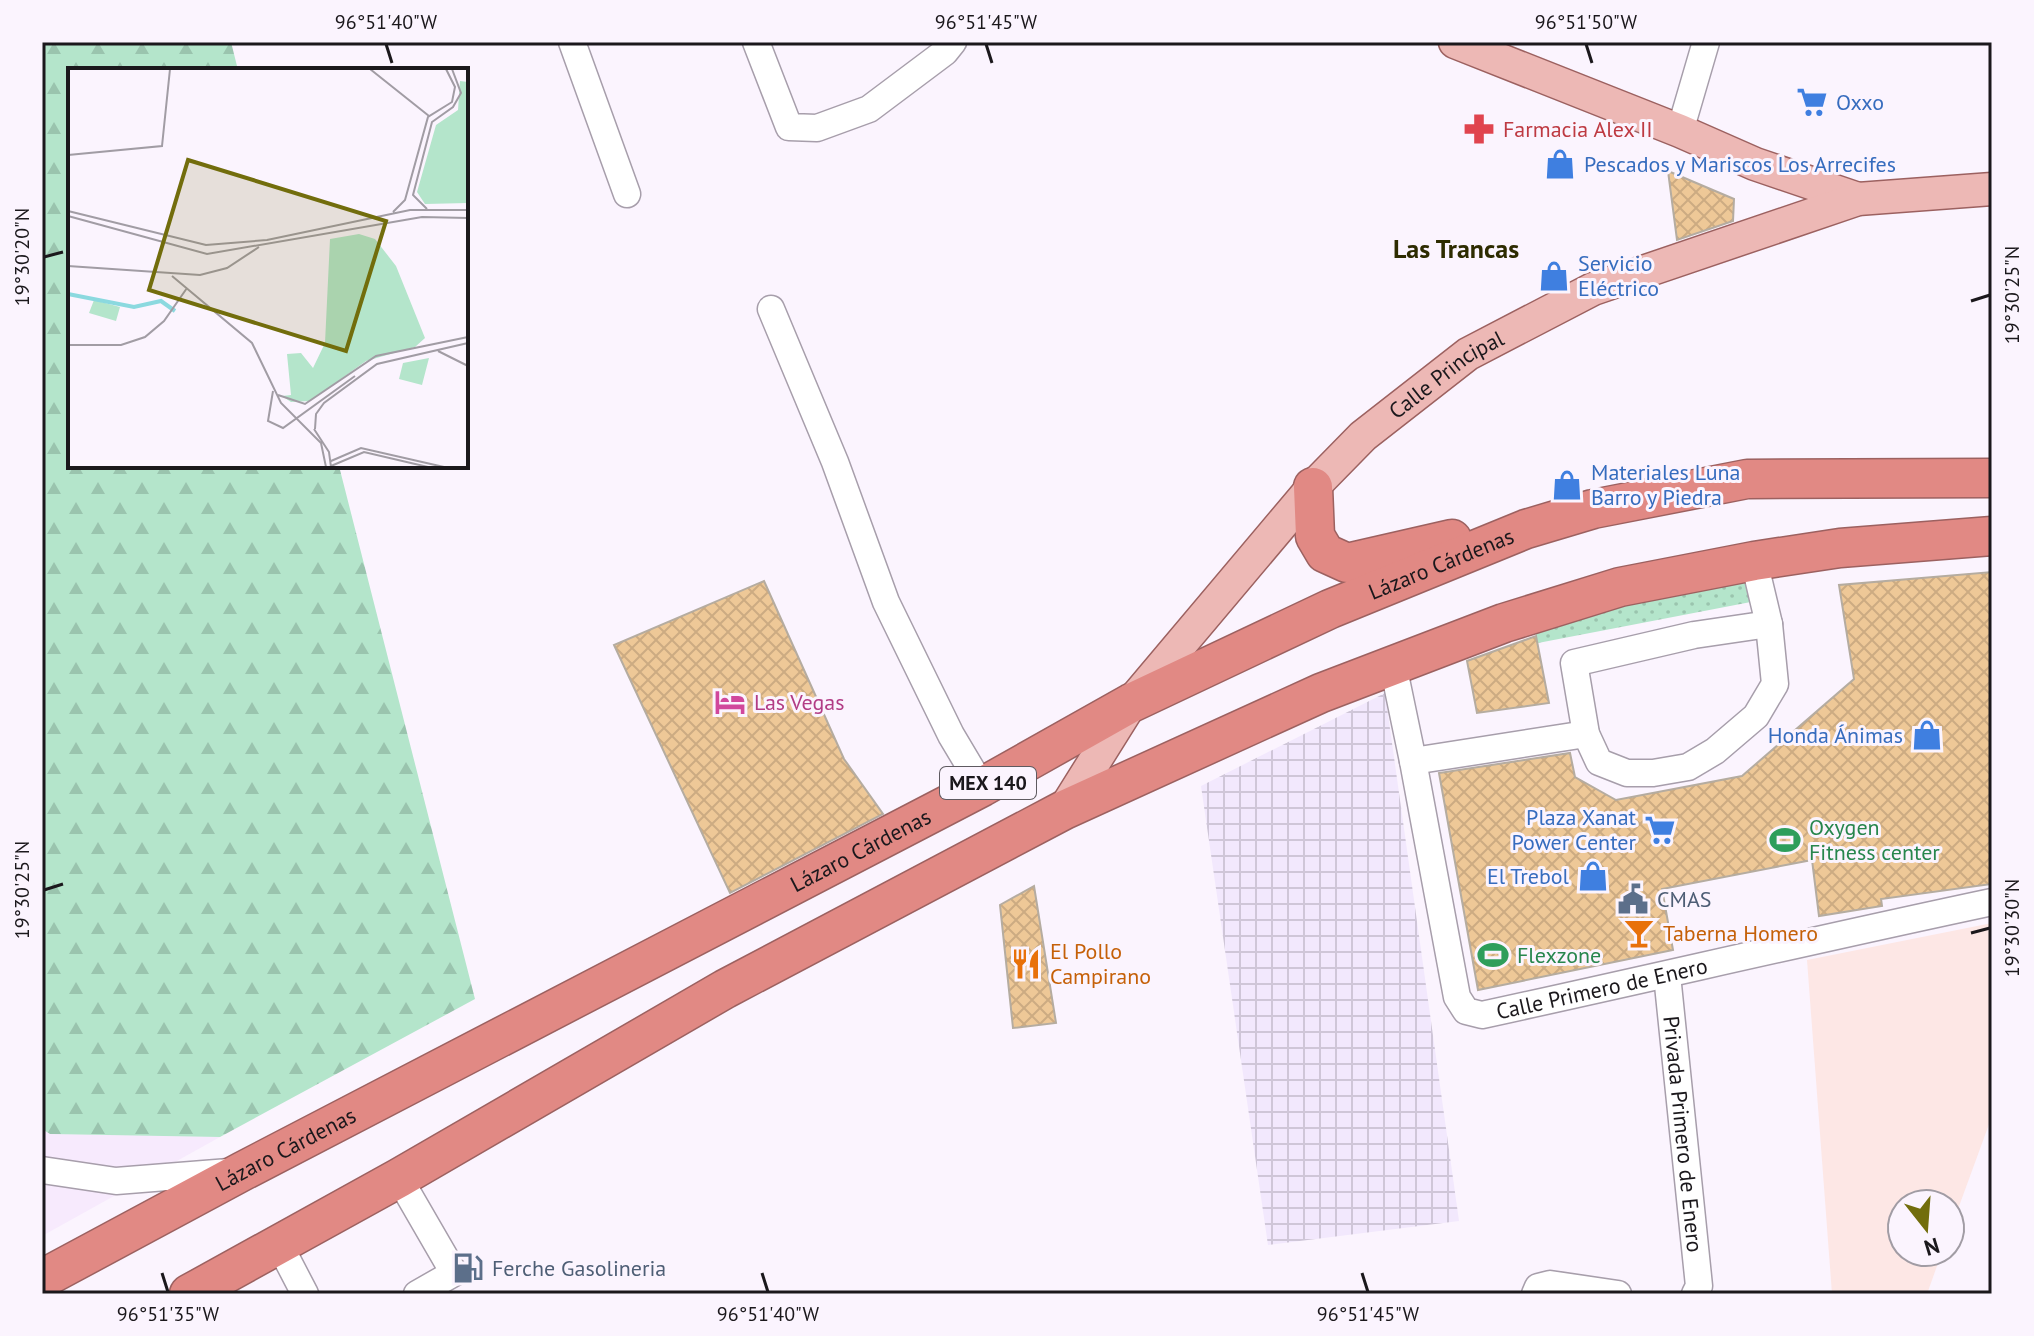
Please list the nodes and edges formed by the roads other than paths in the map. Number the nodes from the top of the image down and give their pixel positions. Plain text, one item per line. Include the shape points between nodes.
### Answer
1 (572, 42) edge
2 (756, 42) edge
3 (953, 42) edge
4 (1455, 42) edge
5 (1706, 42) edge
6 (1680, 131) junction
7 (1992, 189) edge
8 (627, 194) dead end
9 (1858, 199) junction
10 (771, 309) dead end
11 (1992, 478) edge
12 (1313, 487) junction
13 (1526, 529) junction
14 (1992, 536) edge
15 (1754, 561) junction
16 (1769, 624) junction
17 (1393, 665) junction
18 (1131, 703) junction
19 (1586, 734) junction
20 (1413, 761) junction
21 (982, 787) junction
22 (1064, 810) junction
23 (1992, 902) edge
24 (1667, 975) junction
25 (42, 1170) edge
26 (243, 1171) junction
27 (399, 1178) junction
28 (279, 1244) junction
29 (42, 1279) edge
30 (189, 1294) edge
31 (305, 1294) edge
32 (417, 1294) edge
33 (1535, 1294) edge
34 (1618, 1294) edge
35 (1695, 1294) edge

1 - 8 street
2 - 3 street via 789,127 817,128 869,109
4 - 6 main road
5 - 6 street
6 - 9 main road via 1755,164
7 - 9 main road, Calle Principal
9 - 12 main road, Calle Principal via 1593,289 1468,354 1363,436
10 - 21 street via 886,602
11 - 13 highway, Lázaro Cárdenas / MEX 140 via 1747,479 1593,509
12 - 13 highway via 1315,536 1325,553 1347,563 1488,531
12 - 18 main road, Calle Principal
13 - 18 highway, Lázaro Cárdenas / MEX 140 via 1330,609
14 - 15 highway, MEX 140
15 - 16 street
15 - 17 highway, MEX 140 via 1620,587
16 - 19 street via 1574,663
16 - 19 street via 1775,684 1756,716 1715,751 1688,767 1627,773 1599,762
17 - 20 street, Calle Primero de Enero
17 - 22 highway, MEX 140
18 - 21 highway, Lázaro Cárdenas / MEX 140
18 - 22 main road, Calle Principal
19 - 20 street
20 - 24 street, Calle Primero de Enero via 1457,997 1466,1011 1482,1015
21 - 26 highway, Lázaro Cárdenas / MEX 140
22 - 27 highway, MEX 140 via 725,989
23 - 24 street, Calle Primero de Enero
24 - 35 street, Privada Primero de Enero via 1699,1286
25 - 26 street via 116,1181
26 - 29 highway, Lázaro Cárdenas / MEX 140
27 - 28 highway, MEX 140
27 - 32 street via 454,1273
28 - 30 highway, MEX 140
28 - 31 street
33 - 34 street via 1538,1287 1550,1284

